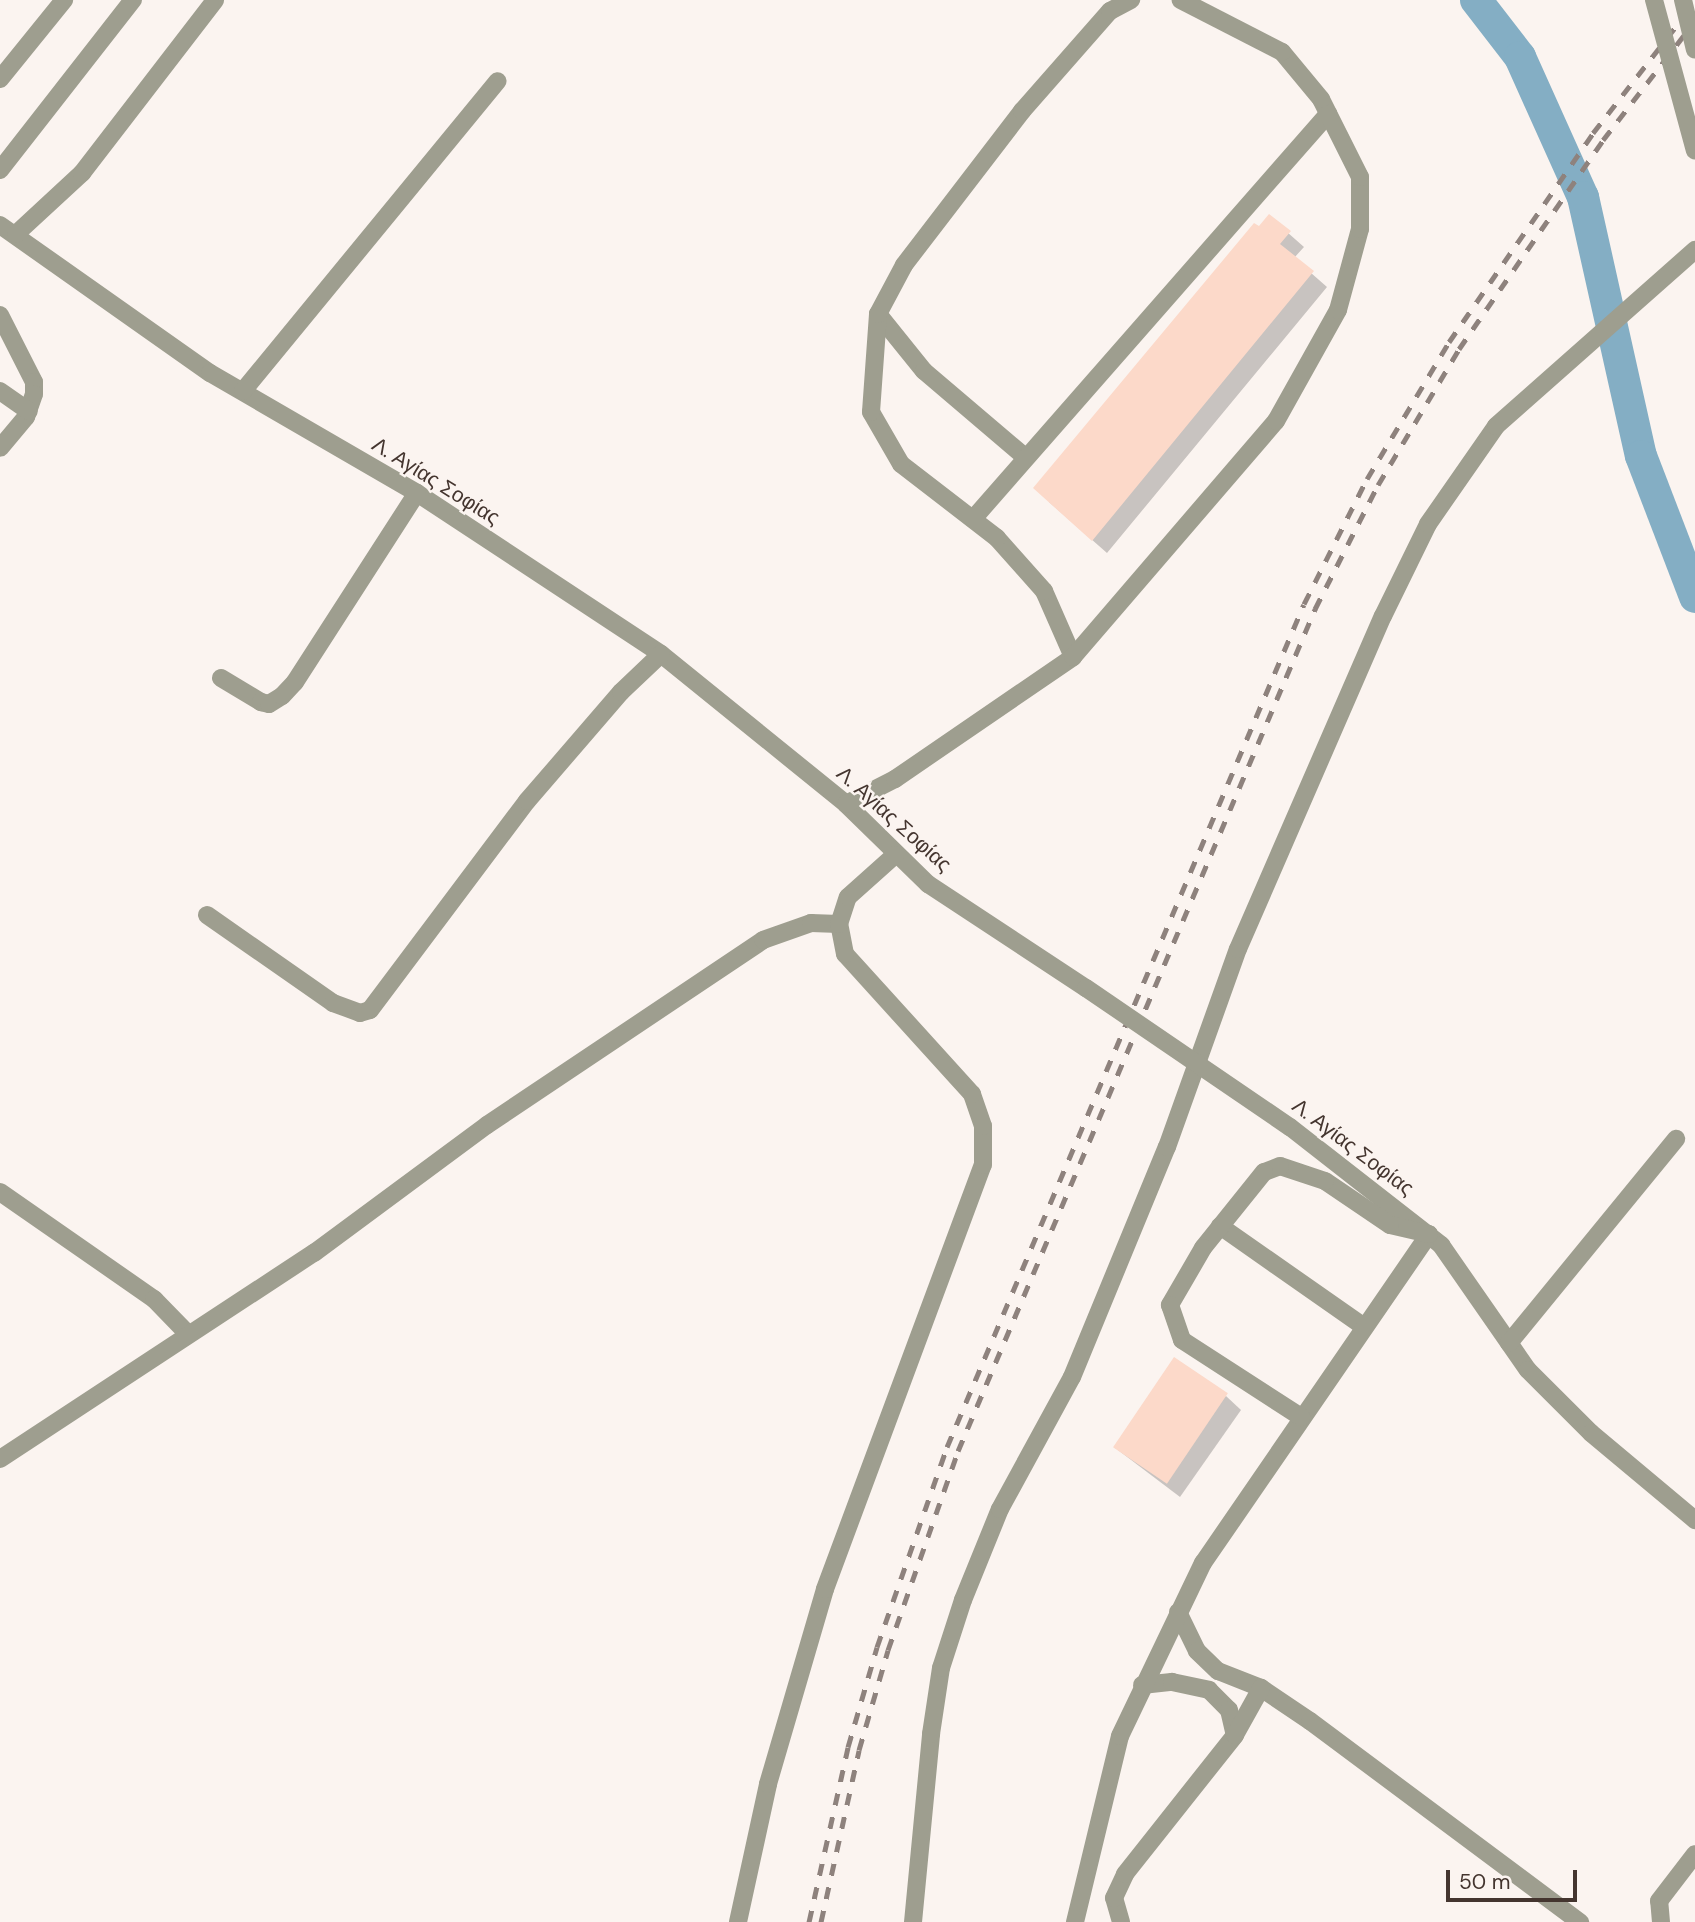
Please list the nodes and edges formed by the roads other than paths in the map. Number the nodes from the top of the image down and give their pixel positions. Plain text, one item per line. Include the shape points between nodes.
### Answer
1 (64, 0) edge
2 (134, 0) edge
3 (215, 0) edge
4 (1131, 0) edge
5 (1181, 0) edge
6 (1654, 0) edge
7 (1683, 0) edge
8 (1695, 50) edge
9 (0, 79) edge
10 (498, 81) dead end
11 (1328, 114) junction
12 (1695, 152) edge
13 (0, 170) edge
14 (4, 228) edge
15 (1695, 250) edge
16 (878, 314) junction
17 (0, 315) edge
18 (0, 391) edge
19 (243, 391) junction
20 (29, 411) junction
21 (0, 448) edge
22 (1024, 456) junction
23 (417, 493) junction
24 (973, 519) junction
25 (661, 654) junction
26 (1073, 657) junction
27 (221, 678) dead end
28 (846, 804) junction
29 (895, 855) junction
30 (207, 915) dead end
31 (839, 924) junction
32 (1676, 1139) dead end
33 (0, 1192) edge
34 (1220, 1226) junction
35 (1429, 1234) junction
36 (1364, 1327) junction
37 (188, 1334) junction
38 (1509, 1343) junction
39 (1301, 1417) junction
40 (0, 1459) edge
41 (1695, 1520) edge
42 (1178, 1612) junction
43 (1142, 1685) junction
44 (1261, 1688) junction
45 (1236, 1735) junction
46 (1695, 1854) edge
47 (738, 1922) edge
48 (913, 1922) edge
49 (1075, 1922) edge
50 (1121, 1922) edge
51 (1580, 1922) edge
52 (1661, 1922) edge

1 - 9 street
2 - 13 street
3 - 14 street via 82,173
4 - 16 street via 1110,11 1022,111 904,265
5 - 11 street via 1282,52
6 - 12 street, bridge
7 - 8 street, bridge
10 - 19 street
11 - 22 street
11 - 26 street via 1360,177 1360,229 1338,310 1276,421
14 - 19 street, Λ. Αγίας Σοφίας
15 - 48 street via 1496,426 1427,524 1238,949 1167,1147 1072,1377 1000,1509 962,1600 941,1668
16 - 22 street via 924,371
16 - 24 street via 871,412 901,464
17 - 20 street via 34,382
18 - 20 street
19 - 23 street, Λ. Αγίας Σοφίας
20 - 21 street
22 - 24 street
23 - 25 street, Λ. Αγίας Σοφίας
23 - 27 street via 282,696 269,704 261,702
24 - 26 street via 1044,591
25 - 28 street, Λ. Αγίας Σοφίας
25 - 30 street via 621,692 527,801 370,1010 360,1013 332,1003
26 - 28 street via 895,779
28 - 29 street, Λ. Αγίας Σοφίας
29 - 31 street via 848,897
29 - 35 street, Λ. Αγίας Σοφίας, bridge via 928,884 1290,1127
31 - 37 street via 811,923 763,940 487,1125 314,1253
31 - 47 street via 845,954 972,1094 984,1126 983,1165 825,1589 768,1784
32 - 38 street
33 - 37 street via 153,1299
34 - 35 street via 1264,1172 1280,1166 1325,1181 1390,1225
34 - 36 street
34 - 39 street via 1170,1306 1172,1320 1182,1340
35 - 36 street
35 - 38 street, Λ. Αγίας Σοφίας
36 - 39 street
37 - 40 street
38 - 41 street, Λ. Αγίας Σοφίας via 1528,1370 1591,1433
39 - 42 street via 1234,1511
42 - 43 street
42 - 44 street via 1197,1651 1219,1671
43 - 45 street via 1172,1682 1209,1690 1228,1710
43 - 49 street via 1102,1796
44 - 45 street
44 - 51 street
45 - 50 street via 1125,1874 1114,1898
46 - 52 street via 1659,1901

